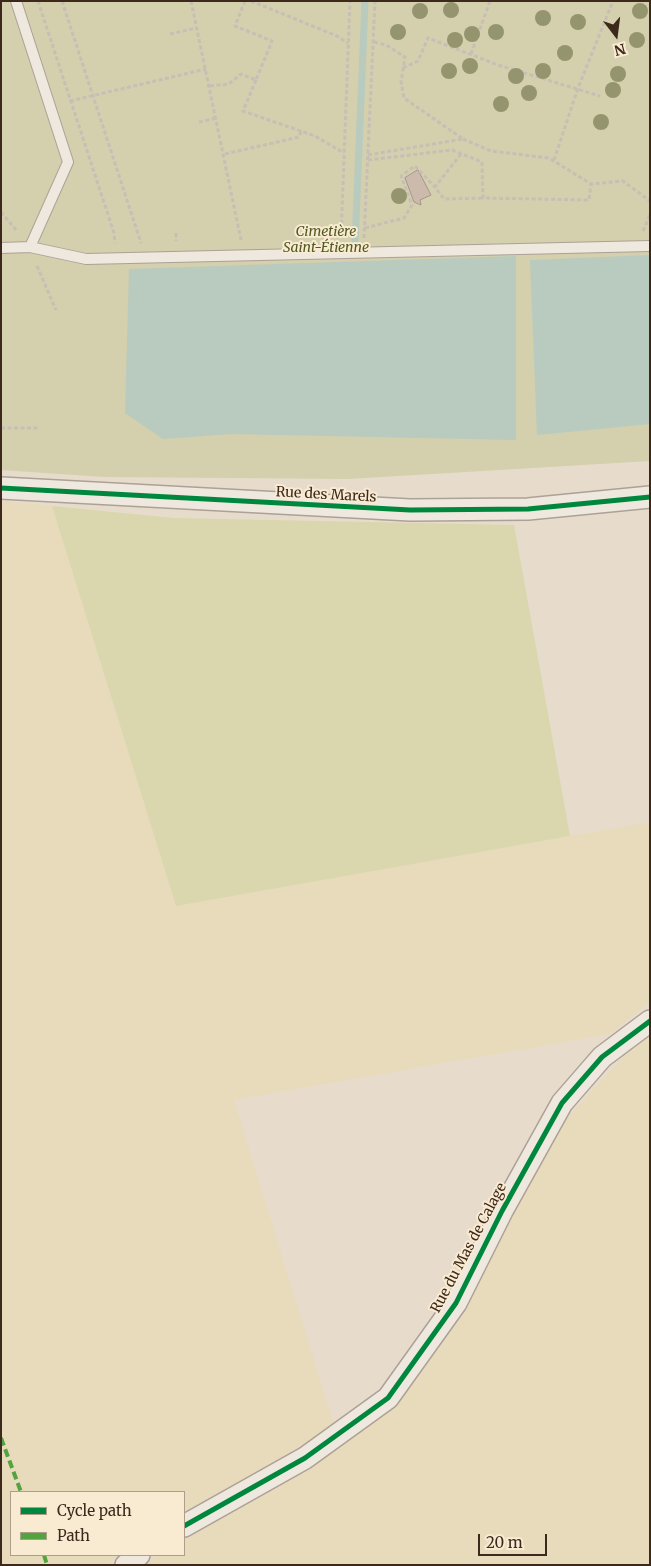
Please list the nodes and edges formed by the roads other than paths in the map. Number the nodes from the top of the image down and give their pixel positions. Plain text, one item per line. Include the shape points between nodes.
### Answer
1 (16, 1) edge
2 (650, 246) edge
3 (30, 247) junction
4 (1, 248) edge
5 (1, 488) edge
6 (650, 497) edge
7 (650, 1021) edge
8 (185, 1525) edge
9 (138, 1556) edge
10 (126, 1565) edge

1 - 3 lane via 68,162
2 - 3 lane via 86,259
3 - 4 lane
5 - 6 street, Rue des Marels via 410,510 528,509
7 - 8 street, Rue du Mas de Calage via 602,1057 562,1103 456,1303 388,1398 305,1458
9 - 10 street

